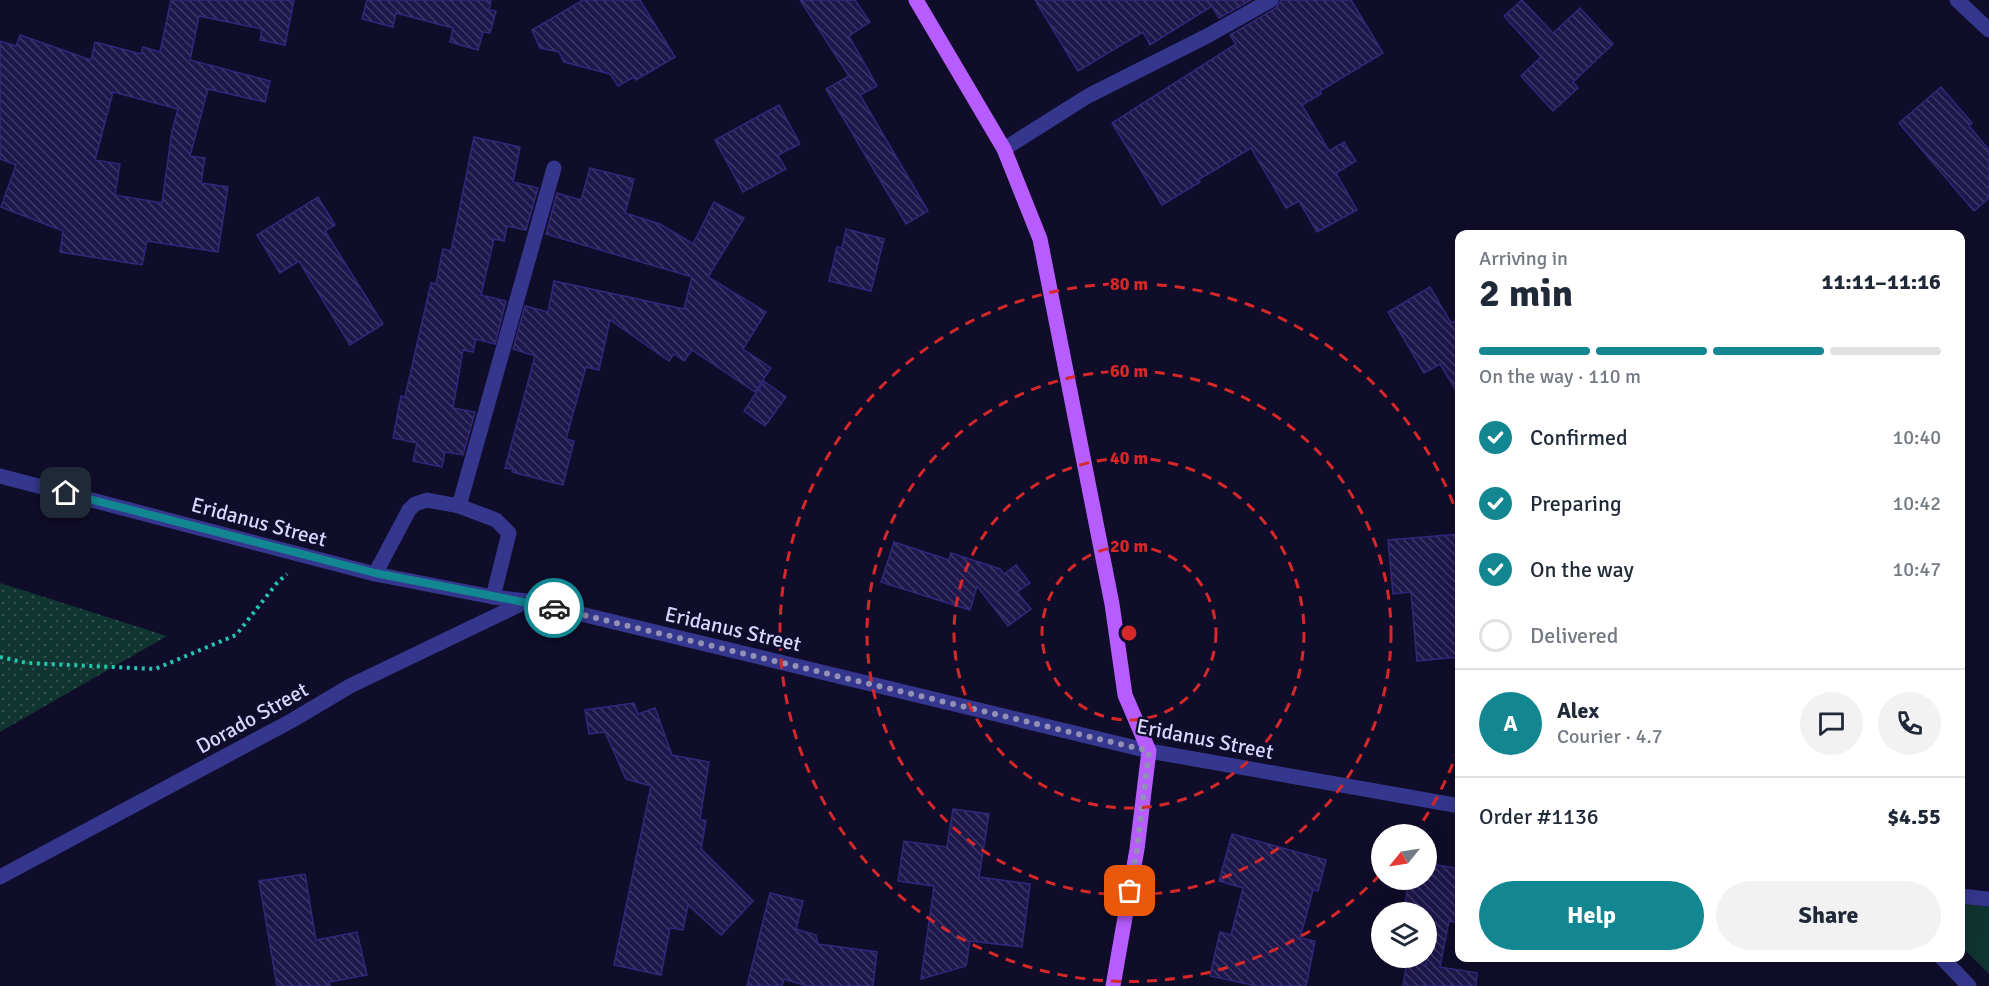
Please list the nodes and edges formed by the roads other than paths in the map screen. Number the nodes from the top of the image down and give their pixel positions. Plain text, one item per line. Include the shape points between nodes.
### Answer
1 (916, 0) edge
2 (1272, 0) edge
3 (1957, 0) edge
4 (1989, 30) edge
5 (1004, 149) junction
6 (554, 168) dead end
7 (0, 476) edge
8 (459, 506) junction
9 (375, 573) junction
10 (492, 597) junction
11 (527, 601) junction
12 (1149, 751) junction
13 (1455, 805) edge
14 (0, 878) edge
15 (1965, 897) edge
16 (1989, 899) edge
17 (1946, 962) edge
18 (1113, 986) edge
19 (1969, 986) edge

1 - 5 main road
2 - 5 street via 1088,96
3 - 4 street
5 - 12 main road via 1040,239 1112,604 1125,695
6 - 8 street
7 - 9 street, Eridanus Street
8 - 9 street via 427,500 415,504
8 - 10 street via 496,520 509,533
9 - 10 street, Eridanus Street
10 - 11 street, Eridanus Street
11 - 12 street, Eridanus Street
11 - 14 street, Dorado Street via 350,686
12 - 13 street, Eridanus Street
12 - 18 main road
15 - 16 street
17 - 19 street

